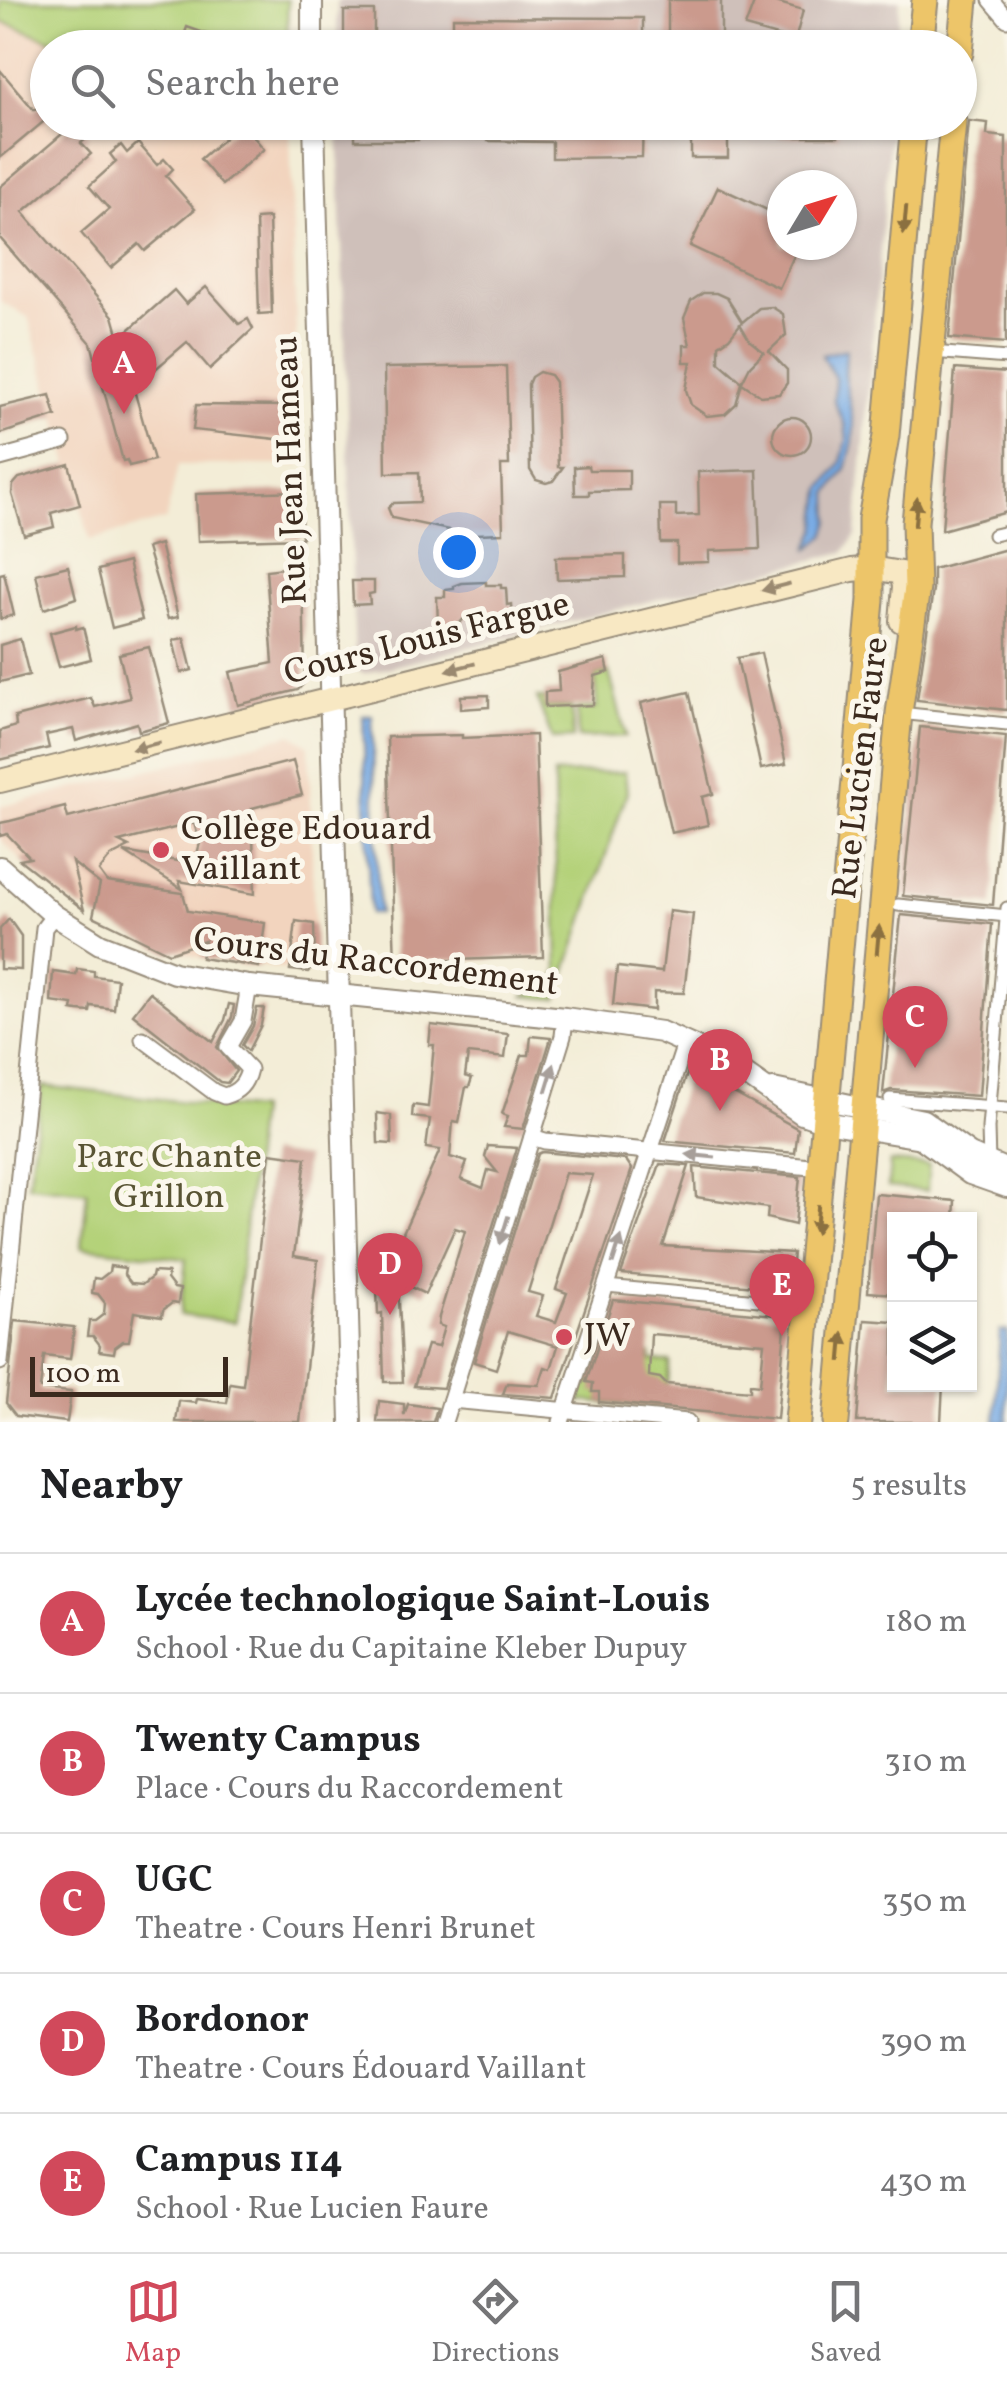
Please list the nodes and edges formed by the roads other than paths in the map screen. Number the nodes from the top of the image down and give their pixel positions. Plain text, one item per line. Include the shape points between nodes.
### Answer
1 (312, 0) edge
2 (925, 0) edge
3 (965, 0) edge
4 (991, 0) edge
5 (1007, 19) edge
6 (312, 30) edge
7 (922, 30) edge
8 (962, 30) edge
9 (315, 140) edge
10 (912, 140) edge
11 (951, 140) edge
12 (930, 352) junction
13 (1007, 358) edge
14 (63, 442) dead end
15 (0, 458) edge
16 (871, 568) junction
17 (904, 670) junction
18 (331, 700) junction
19 (898, 713) junction
20 (1007, 724) edge
21 (0, 781) edge
22 (0, 867) edge
23 (898, 905) dead end
24 (1007, 913) edge
25 (54, 915) junction
26 (249, 986) junction
27 (339, 995) junction
28 (565, 1018) junction
29 (1001, 1038) edge
30 (143, 1039) dead end
31 (686, 1041) junction
32 (890, 1099) dead end
33 (989, 1108) junction
34 (1007, 1108) edge
35 (826, 1111) junction
36 (862, 1118) junction
37 (532, 1136) junction
38 (650, 1151) junction
39 (998, 1167) edge
40 (821, 1168) junction
41 (1007, 1187) edge
42 (606, 1286) junction
43 (792, 1302) dead end
44 (0, 1362) edge
45 (451, 1400) junction
46 (563, 1416) edge
47 (351, 1422) edge
48 (444, 1422) edge
49 (687, 1422) edge
50 (798, 1422) edge
51 (836, 1422) edge

1 - 6 street
2 - 7 main road
3 - 8 main road
4 - 5 street
9 - 18 street, Rue Jean Hameau
10 -> 16 main road, Rue Lucien Faure via 886,436 872,500
11 - 12 main road, Rue Lucien Faure
12 - 13 street
17 -> 12 main road, Rue Lucien Faure via 917,588 915,523
14 - 15 street
16 - 17 main road via 897,570 904,578
16 -> 18 main road, Cours Louis Fargue
16 - 35 main road, Rue Lucien Faure
17 - 19 main road, Rue Lucien Faure
18 -> 21 main road, Cours Louis Fargue
18 - 27 street, Rue Jean Hameau
19 - 20 street
36 -> 19 main road, Rue Lucien Faure
22 - 25 street, Cours du Raccordement
23 - 24 street
24 - 29 street
25 - 26 street, Cours du Raccordement via 137,961
25 - 44 street via 44,928
26 - 27 street, Cours du Raccordement
26 - 30 street via 244,1021 228,1047 248,1069 234,1093 214,1092
27 - 28 street, Cours du Raccordement
27 - 47 street, Rue Jean Hameau
28 - 31 street, Cours du Raccordement via 630,1025
37 -> 28 street
29 - 33 street
31 - 35 street, Cours du Raccordement via 791,1108
31 - 38 street
32 - 33 street
33 - 34 street
33 - 39 street
35 - 36 street, Cours du Raccordement
35 - 40 main road, Rue Lucien Faure
36 - 39 street via 923,1120
36 - 41 street via 921,1138 970,1174
51 -> 36 main road, Rue Lucien Faure
37 - 38 street
37 -> 45 street
40 -> 38 street
42 -> 38 street
40 -> 50 main road, Rue Lucien Faure
42 - 43 street
42 - 46 street
45 - 46 street
45 - 48 street
46 - 49 street

